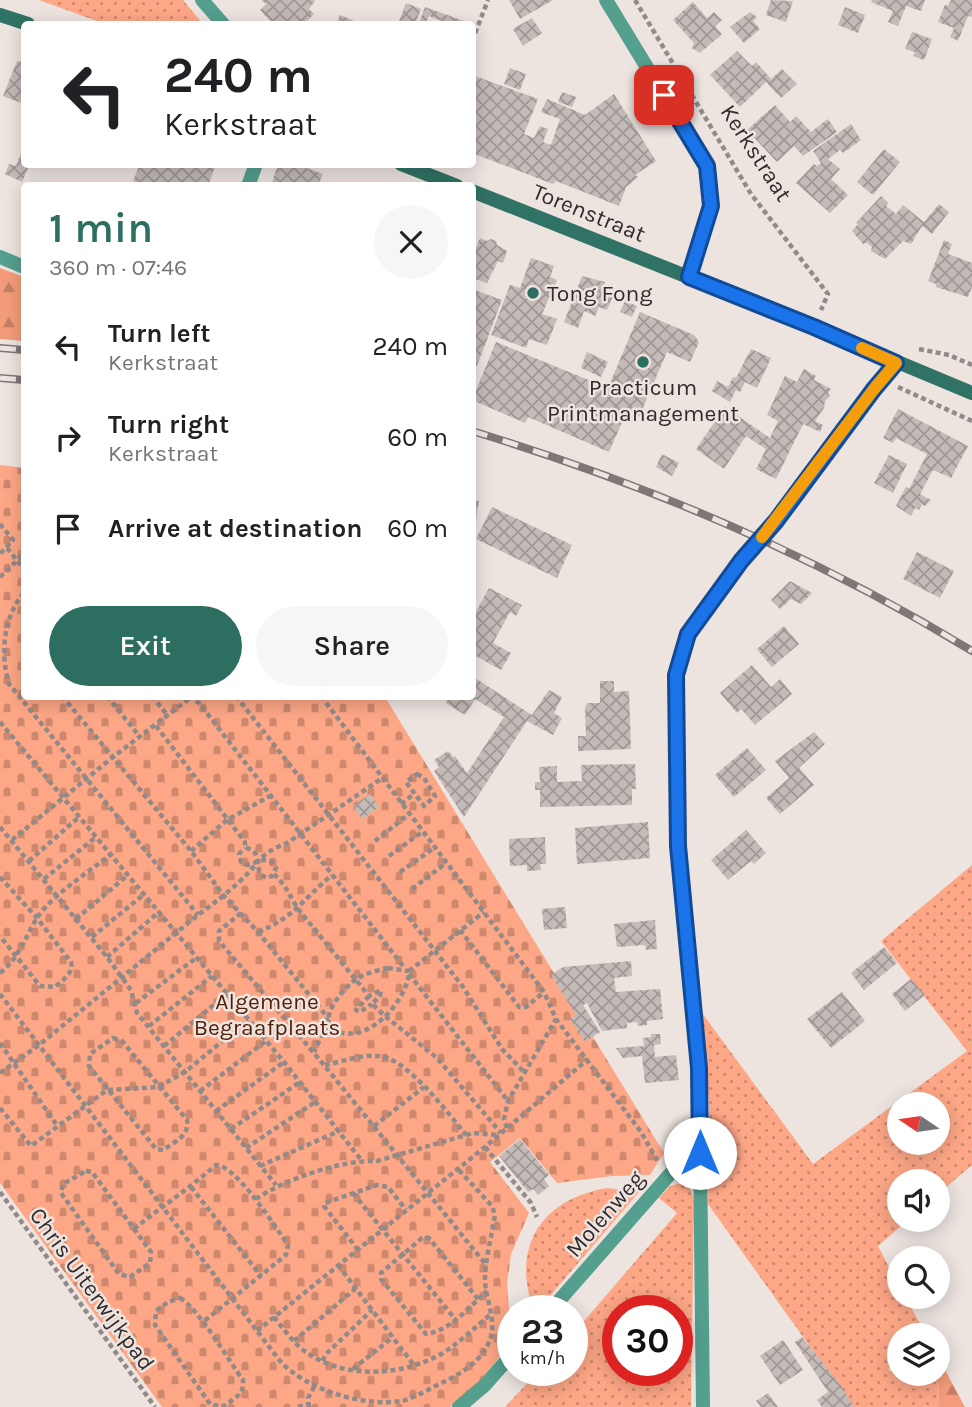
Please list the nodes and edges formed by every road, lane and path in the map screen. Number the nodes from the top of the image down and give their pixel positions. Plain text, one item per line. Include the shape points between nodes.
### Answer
1 (202, 0) edge
2 (488, 0) edge
3 (606, 0) edge
4 (635, 0) edge
5 (0, 15) edge
6 (220, 21) edge
7 (21, 22) edge
8 (476, 31) edge
9 (411, 168) edge
10 (447, 182) edge
11 (476, 193) edge
12 (0, 257) edge
13 (21, 266) edge
14 (689, 277) junction
15 (814, 327) junction
16 (909, 346) dead end
17 (896, 363) junction
18 (972, 365) edge
19 (881, 379) junction
20 (972, 393) edge
21 (972, 421) edge
22 (0, 524) edge
23 (7, 548) junction
24 (0, 554) edge
25 (21, 557) edge
26 (17, 560) junction
27 (21, 565) edge
28 (0, 577) edge
29 (21, 597) edge
30 (65, 700) edge
31 (110, 700) edge
32 (155, 700) edge
33 (187, 700) edge
34 (195, 700) edge
35 (239, 700) edge
36 (324, 700) edge
37 (168, 716) junction
38 (0, 722) edge
39 (156, 726) junction
40 (140, 737) junction
41 (113, 757) junction
42 (381, 779) junction
43 (86, 780) junction
44 (414, 794) junction
45 (270, 796) junction
46 (64, 798) junction
47 (401, 804) junction
48 (329, 813) junction
49 (409, 814) junction
50 (79, 817) junction
51 (227, 820) junction
52 (0, 827) edge
53 (422, 832) junction
54 (300, 834) junction
55 (96, 837) junction
56 (12, 840) junction
57 (375, 841) dead end
58 (245, 848) junction
59 (434, 848) junction
60 (191, 851) junction
61 (110, 855) junction
62 (389, 856) dead end
63 (29, 861) junction
64 (257, 861) junction
65 (446, 863) junction
66 (400, 872) dead end
67 (274, 874) junction
68 (128, 875) junction
69 (332, 875) junction
70 (0, 877) edge
71 (44, 879) junction
72 (412, 890) dead end
73 (144, 895) junction
74 (224, 896) junction
75 (58, 897) junction
76 (298, 909) junction
77 (159, 912) junction
78 (484, 912) junction
79 (241, 913) junction
80 (198, 915) junction
81 (37, 918) junction
82 (76, 919) junction
83 (460, 930) junction
84 (258, 932) junction
85 (177, 934) junction
86 (0, 936) edge
87 (92, 937) junction
88 (433, 951) junction
89 (16, 956) junction
90 (107, 957) junction
91 (196, 958) junction
92 (407, 971) junction
93 (0, 973) edge
94 (212, 976) junction
95 (122, 978) junction
96 (357, 979) junction
97 (544, 992) junction
98 (0, 994) edge
99 (227, 994) junction
100 (369, 996) junction
101 (136, 1003) junction
102 (372, 1004) junction
103 (384, 1016) junction
104 (556, 1019) junction
105 (248, 1020) junction
106 (328, 1022) junction
107 (149, 1027) junction
108 (266, 1041) junction
109 (0, 1043) edge
110 (40, 1045) junction
111 (164, 1046) junction
112 (314, 1052) junction
113 (587, 1059) junction
114 (15, 1062) junction
115 (284, 1062) junction
116 (324, 1065) junction
117 (185, 1072) junction
118 (0, 1073) edge
119 (525, 1073) junction
120 (300, 1082) junction
121 (158, 1087) junction
122 (425, 1087) junction
123 (107, 1090) junction
124 (200, 1091) junction
125 (508, 1101) junction
126 (316, 1102) junction
127 (0, 1108) edge
128 (86, 1108) junction
129 (216, 1111) junction
130 (374, 1126) junction
131 (58, 1127) junction
132 (507, 1128) junction
133 (231, 1129) junction
134 (339, 1131) junction
135 (500, 1134) junction
136 (466, 1135) junction
137 (485, 1147) junction
138 (246, 1148) junction
139 (700, 1153) junction
140 (398, 1156) junction
141 (362, 1161) junction
142 (260, 1166) junction
143 (457, 1168) junction
144 (667, 1178) junction
145 (276, 1185) junction
146 (191, 1188) junction
147 (0, 1192) edge
148 (428, 1192) junction
149 (353, 1193) junction
150 (256, 1199) junction
151 (161, 1206) junction
152 (406, 1210) junction
153 (537, 1217) dead end
154 (134, 1229) junction
155 (383, 1229) junction
156 (358, 1250) junction
157 (402, 1253) junction
158 (338, 1265) junction
159 (487, 1266) junction
160 (261, 1276) junction
161 (355, 1289) junction
162 (488, 1290) junction
163 (564, 1295) edge
164 (478, 1299) junction
165 (233, 1300) junction
166 (372, 1310) junction
167 (490, 1315) junction
168 (274, 1317) junction
169 (455, 1319) junction
170 (202, 1323) junction
171 (257, 1331) junction
172 (393, 1337) junction
173 (294, 1340) junction
174 (323, 1361) junction
175 (412, 1364) junction
176 (353, 1369) junction
177 (497, 1371) edge
178 (314, 1387) junction
179 (309, 1406) edge
180 (155, 1407) edge
181 (298, 1407) edge
182 (459, 1407) edge
183 (703, 1407) edge

1 - 6 street
2 - 8 path
3 - 14 street, Kerkstraat via 707,166 711,206
4 - 15 path, Kerkstraat via 751,194 828,294
5 - 7 main road
9 - 10 main road
11 - 14 main road, Torenstraat
12 - 13 street
14 - 15 main road
15 - 17 main road
16 - 18 path
17 - 19 street
17 - 20 main road
19 - 21 path
19 - 139 street via 688,634 676,675 678,846 699,1068
22 - 23 path via 13,540
23 - 24 path
23 - 26 path
25 - 26 path
26 - 27 path
26 - 28 path
29 - 43 path via 7,626 2,657 5,674 18,697
30 - 41 path
31 - 40 path
32 - 37 path
33 - 37 path
34 - 45 path
35 - 48 path
36 - 42 path
37 - 39 path
38 - 46 path
39 - 40 path
39 - 51 path
40 - 41 path
41 - 43 path
41 - 60 path
42 - 47 path
42 - 48 path
43 - 46 path
43 - 80 path
44 - 44 path via 424,806 435,797 425,778 417,774 406,782
44 - 47 path
45 - 51 path
45 - 54 path
46 - 50 path
46 - 56 path
47 - 49 path
48 - 54 path
48 - 88 path
49 - 53 path
49 - 57 path
50 - 55 path
50 - 63 path
51 - 58 path
51 - 60 path
52 - 56 path
53 - 59 path
53 - 62 path
54 - 64 path via 269,849
54 - 69 path
55 - 61 path
55 - 71 path
56 - 63 path
58 - 64 path via 253,850
58 - 64 path via 239,854 241,862
59 - 65 path
59 - 66 path
60 - 74 path
61 - 68 path
61 - 75 path
63 - 71 path
64 - 67 path via 274,863
64 - 67 path via 261,876
64 - 74 path
65 - 72 path
65 - 78 path
67 - 76 path
68 - 73 path
68 - 82 path
69 - 76 path
69 - 92 path
70 - 81 path
71 - 75 path
73 - 77 path
73 - 87 path
74 - 79 path
74 - 80 path
75 - 81 path
75 - 82 path
76 - 84 path
76 - 96 path
77 - 85 path
77 - 90 path
78 - 83 path
78 - 97 path
79 - 84 path
79 - 112 path via 217,938
80 - 85 path
81 - 89 path
81 - 89 path via 71,962 71,973 55,987 40,986
82 - 87 path
83 - 88 path
83 - 97 path via 519,1007 526,1007
84 - 106 path
85 - 91 path
85 - 95 path
86 - 89 path
87 - 90 path
88 - 92 path
88 - 119 path via 463,987 502,1049
89 - 93 path
90 - 95 path
91 - 94 path
91 - 101 path
92 - 96 path via 388,968
92 - 103 path via 403,995
92 - 125 path
94 - 99 path
94 - 107 path
95 - 101 path
95 - 110 path
96 - 100 path
96 - 106 path via 333,1005
97 - 104 path
98 - 110 path
99 - 105 path
99 - 111 path
100 - 102 path via 381,990
100 - 102 path via 356,1010
101 - 107 path
102 - 103 path
103 - 106 path via 360,1033 336,1031
103 - 135 path via 437,1058
104 - 113 path
104 - 119 path
105 - 108 path
105 - 117 path
106 - 112 path
107 - 111 path
108 - 115 path
108 - 124 path
109 - 114 path
110 - 114 path
110 - 128 path
111 - 117 path
112 - 116 path
113 - 132 path
113 - 144 path via 641,1132
114 - 118 path
114 - 131 path
115 - 120 path
115 - 129 path
116 - 122 path via 385,1057
116 - 130 path
117 - 121 path
117 - 124 path
119 - 125 path
120 - 126 path
120 - 133 path
121 - 123 path
121 - 123 path via 121,1041 113,1038 88,1060
121 - 123 path via 184,1115 188,1126 184,1135 163,1150 156,1149
122 - 130 path
122 - 136 path
123 - 128 path
124 - 129 path
125 - 132 path
126 - 134 path
126 - 138 path
127 - 131 path via 28,1145
128 - 131 path
128 - 151 path
129 - 133 path
130 - 140 path
132 - 135 path
133 - 138 path
134 - 141 path
134 - 142 path
135 - 136 path
135 - 137 path
136 - 140 path
137 - 143 path
137 - 153 path via 531,1203
138 - 142 path
139 - 144 street, Molenweg via 677,1166
139 - 183 street
140 - 141 path
140 - 148 path
141 - 145 path
142 - 145 path
143 - 148 path
143 - 159 path via 495,1215
144 - 163 street, Molenweg
145 - 150 path
146 - 150 path via 221,1165
146 - 151 path
146 - 160 path
147 - 180 path, Chris Uiterwijkpad
148 - 152 path
148 - 159 path
149 - 152 path via 377,1185 388,1187
149 - 155 path
149 - 156 path via 324,1206
150 - 160 path via 288,1245 283,1258
151 - 154 path
151 - 165 path
152 - 155 path
154 - 154 path via 151,1256 150,1263 130,1277 119,1274 61,1193 63,1184 81,1172 92,1172
155 - 156 path
155 - 157 path
156 - 158 path
157 - 164 path via 429,1238
157 - 169 path
157 - 169 path via 383,1270 381,1279 424,1333 438,1332
158 - 161 path
158 - 168 path
159 - 162 path
160 - 165 path
161 - 166 path
161 - 173 path
162 - 164 path
162 - 167 path
164 - 169 path
165 - 170 path
165 - 171 path
166 - 172 path
166 - 174 path
167 - 175 path via 445,1351
167 - 178 path via 491,1336 471,1367 405,1400 360,1401
168 - 171 path
168 - 173 path
170 - 170 path via 243,1380 240,1395 222,1407 210,1404 154,1317 168,1302 180,1298
171 - 178 path via 293,1375
172 - 175 path
172 - 176 path
173 - 174 path
174 - 176 path
175 - 176 path via 385,1373
177 - 182 street
178 - 179 path
179 - 181 path

